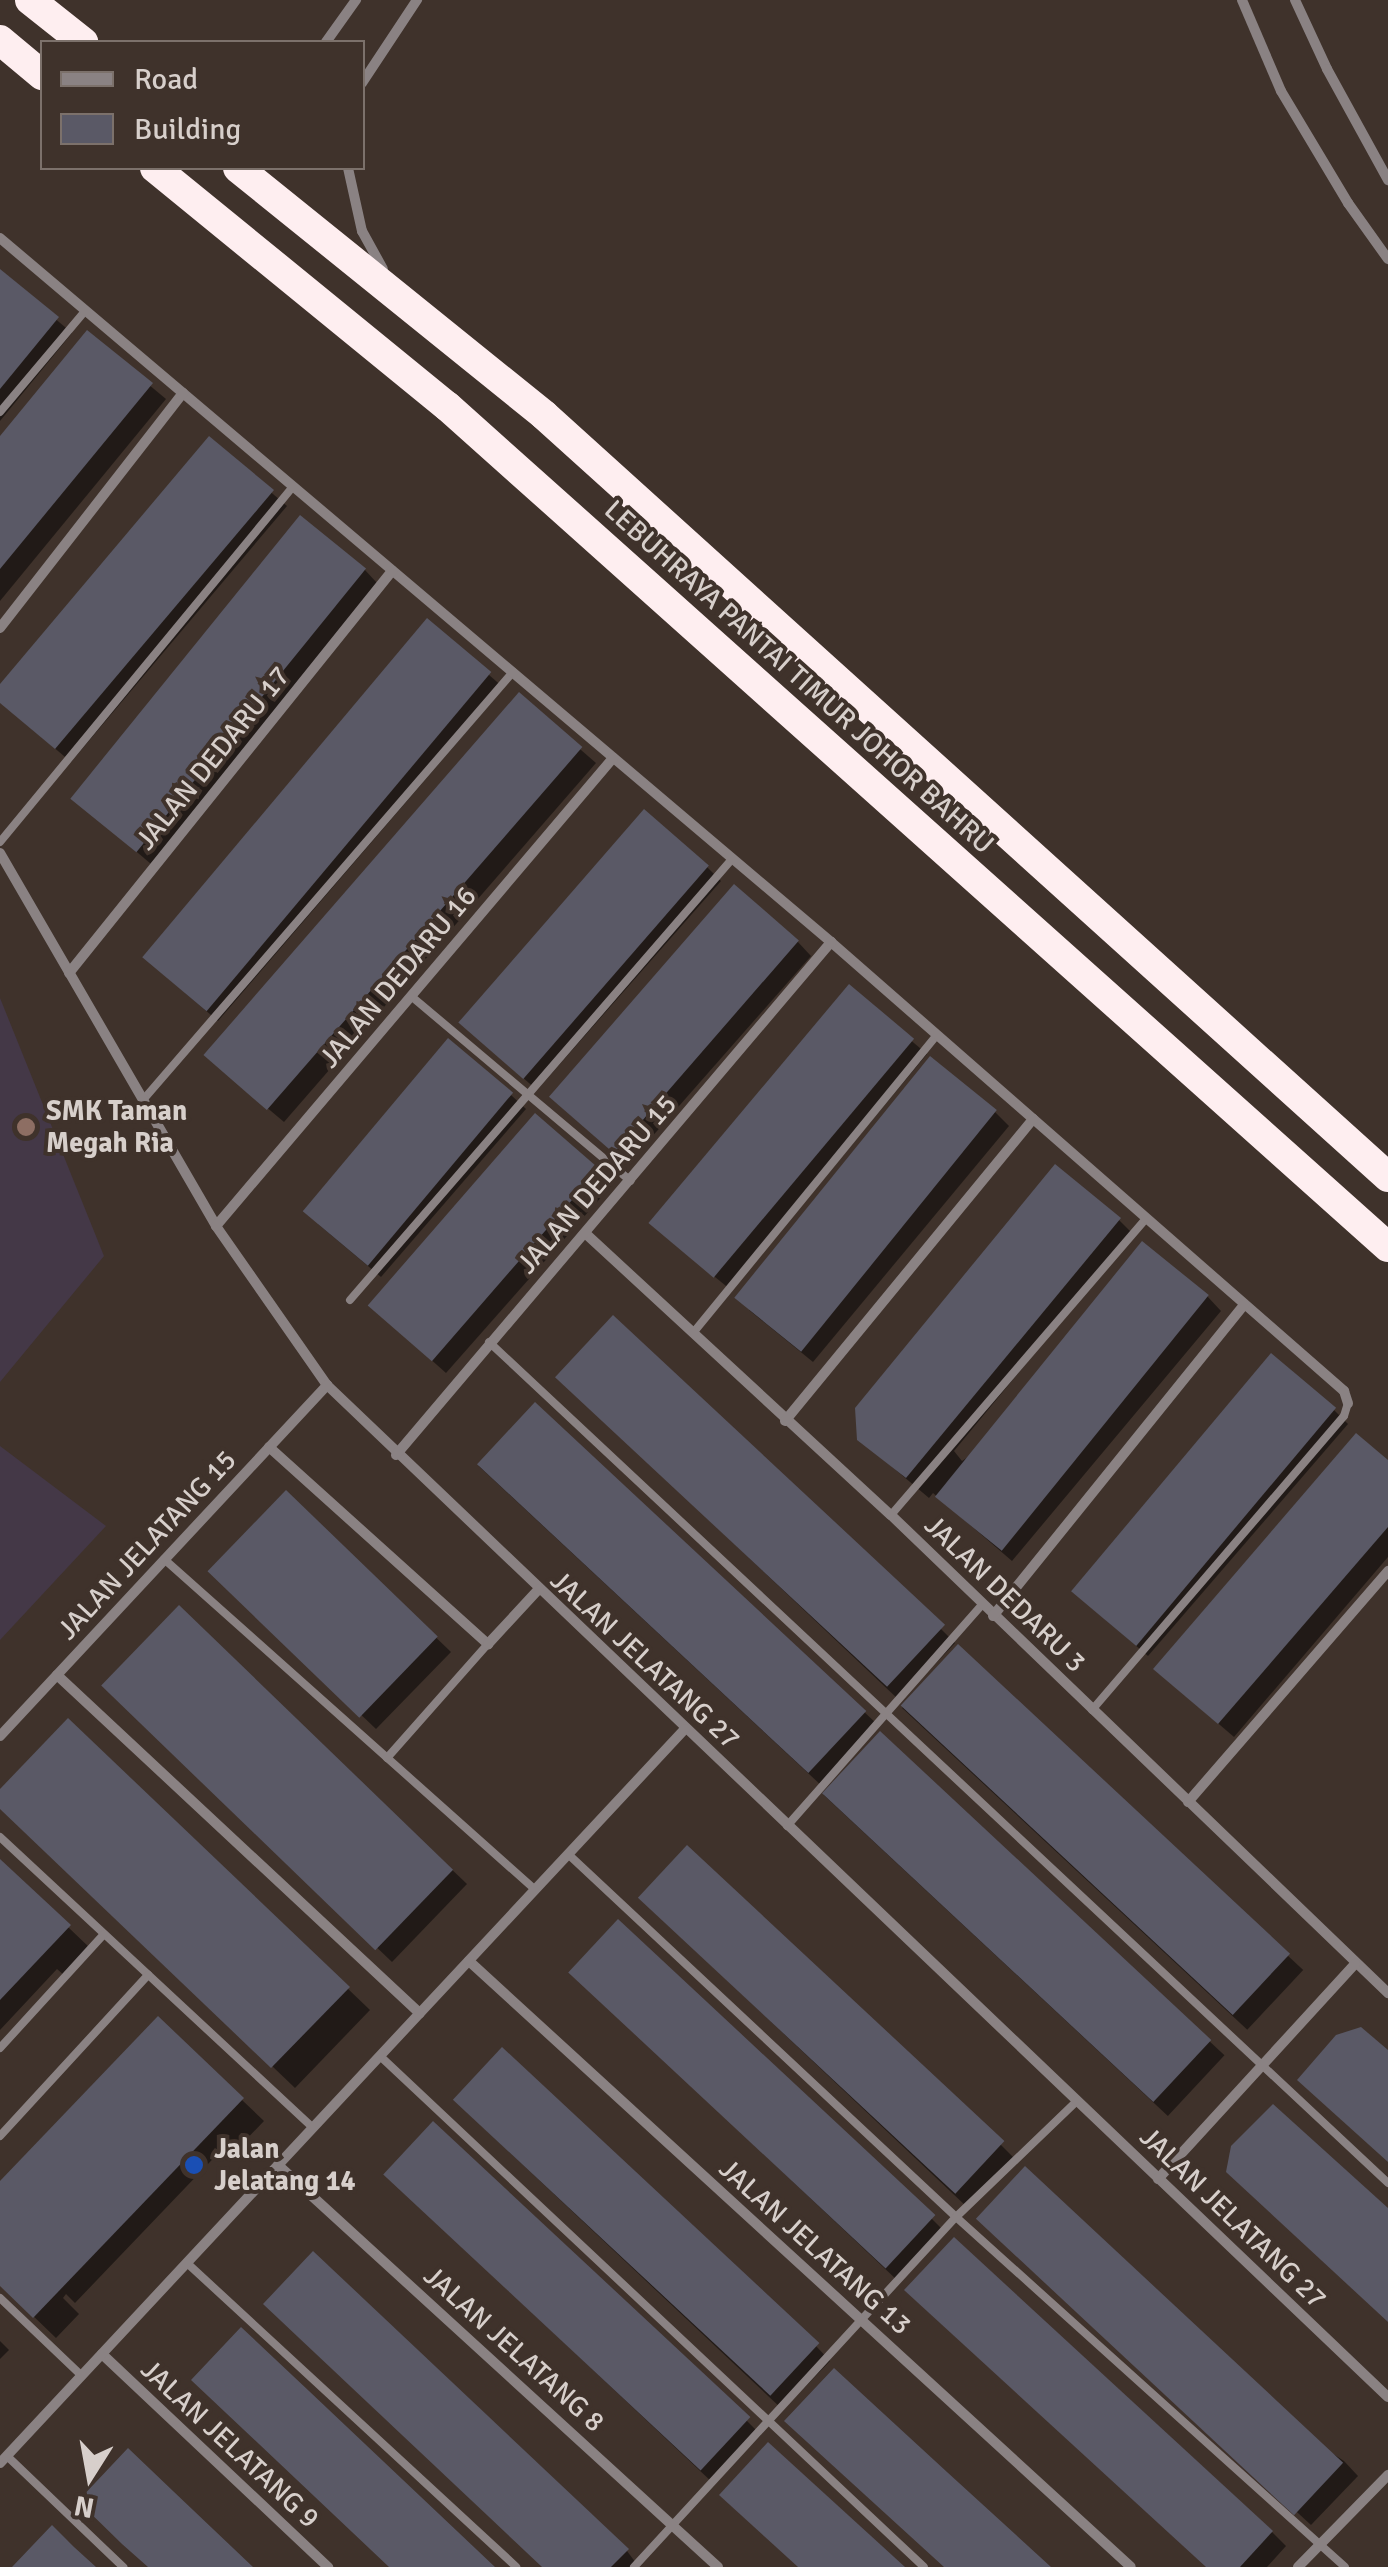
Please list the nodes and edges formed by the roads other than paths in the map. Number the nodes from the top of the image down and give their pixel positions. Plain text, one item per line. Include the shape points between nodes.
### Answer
1 (30, 0) edge
2 (356, 0) edge
3 (417, 0) edge
4 (1242, 0) edge
5 (1296, 0) edge
6 (0, 40) edge
7 (80, 40) edge
8 (327, 40) edge
9 (40, 73) edge
10 (365, 78) edge
11 (157, 170) edge
12 (241, 170) edge
13 (348, 170) edge
14 (1388, 180) edge
15 (0, 238) edge
16 (1388, 259) edge
17 (410, 305) junction
18 (85, 311) junction
19 (183, 393) junction
20 (0, 412) edge
21 (294, 487) junction
22 (392, 571) junction
23 (0, 628) edge
24 (513, 672) junction
25 (614, 758) junction
26 (0, 842) edge
27 (0, 853) edge
28 (732, 859) junction
29 (830, 942) junction
30 (70, 973) junction
31 (411, 996) junction
32 (937, 1035) junction
33 (529, 1094) junction
34 (143, 1100) junction
35 (1033, 1119) junction
36 (1388, 1177) edge
37 (631, 1181) junction
38 (1146, 1219) junction
39 (216, 1226) junction
40 (585, 1233) junction
41 (1388, 1247) edge
42 (350, 1300) dead end
43 (1244, 1305) junction
44 (693, 1333) junction
45 (490, 1342) junction
46 (327, 1385) junction
47 (1348, 1403) joint
48 (785, 1421) junction
49 (269, 1447) junction
50 (396, 1455) junction
51 (890, 1515) junction
52 (164, 1559) junction
53 (1388, 1570) edge
54 (538, 1590) junction
55 (982, 1605) junction
56 (993, 1616) junction
57 (488, 1644) junction
58 (57, 1675) junction
59 (1092, 1710) junction
60 (884, 1712) junction
61 (685, 1729) junction
62 (0, 1736) edge
63 (387, 1758) junction
64 (1188, 1802) junction
65 (787, 1826) junction
66 (0, 1838) edge
67 (568, 1854) junction
68 (535, 1890) junction
69 (104, 1934) junction
70 (469, 1961) junction
71 (1355, 1964) junction
72 (148, 1974) junction
73 (1388, 1993) edge
74 (420, 2013) junction
75 (0, 2048) edge
76 (380, 2056) junction
77 (1261, 2063) junction
78 (1077, 2101) junction
79 (313, 2128) junction
80 (0, 2136) edge
81 (278, 2164) junction
82 (1158, 2179) junction
83 (1388, 2184) edge
84 (956, 2216) junction
85 (187, 2263) junction
86 (0, 2298) edge
87 (860, 2320) junction
88 (102, 2354) junction
89 (82, 2376) junction
90 (1388, 2396) edge
91 (767, 2422) junction
92 (3, 2460) edge
93 (1388, 2475) edge
94 (672, 2525) junction
95 (1320, 2543) junction
96 (123, 2567) edge
97 (328, 2567) edge
98 (516, 2567) edge
99 (634, 2567) edge
100 (718, 2567) edge
101 (924, 2567) edge
102 (1131, 2567) edge
103 (1298, 2567) edge
104 (1345, 2567) edge

1 - 7 highway
2 - 8 street
3 - 10 street
4 - 16 street via 1282,91
5 - 14 street
6 - 9 highway
11 - 41 highway, LEBUHRAYA PANTAI TIMUR JOHOR BAHRU via 447,406
12 - 17 highway, LEBUHRAYA PANTAI TIMUR JOHOR BAHRU
13 - 17 street via 362,231
15 - 18 street
17 - 36 highway, LEBUHRAYA PANTAI TIMUR JOHOR BAHRU via 544,416
18 - 19 street
18 - 20 lane
19 - 21 street
19 - 23 street
21 - 22 street
21 - 26 lane
22 - 24 street
22 - 30 street, JALAN DEDARU 17
24 - 25 street
24 - 34 lane
25 - 28 street
25 - 31 street, JALAN DEDARU 16
27 - 30 street, JALAN JELATANG 27
28 - 29 street
28 - 33 lane
29 - 32 street
29 - 37 street, JALAN DEDARU 15
30 - 34 street, JALAN JELATANG 27
31 - 33 lane
31 - 39 street, JALAN DEDARU 16
32 - 35 street
32 - 44 lane
33 - 37 lane
33 - 42 lane
34 - 39 street, JALAN JELATANG 27
35 - 38 street
35 - 48 street
37 - 40 street, JALAN DEDARU 15
38 - 43 street
38 - 51 lane
39 - 46 street, JALAN JELATANG 27
40 - 44 street, JALAN DEDARU 3
40 - 45 street, JALAN DEDARU 15
43 - 47 street via 1344,1391
43 - 56 street
44 - 48 street, JALAN DEDARU 3
45 - 50 street, JALAN DEDARU 15
45 - 60 lane
46 - 49 street, JALAN JELATANG 15
46 - 50 street, JALAN JELATANG 27
47 - 59 lane via 1344,1416
48 - 51 street, JALAN DEDARU 3
49 - 52 street, JALAN JELATANG 15
49 - 57 street
50 - 54 street, JALAN JELATANG 27
51 - 55 street, JALAN DEDARU 3
52 - 58 street, JALAN JELATANG 15
52 - 63 lane
53 - 64 street
54 - 57 street
54 - 61 street, JALAN JELATANG 27
55 - 56 street, JALAN DEDARU 3
55 - 60 lane
56 - 59 street, JALAN DEDARU 3
57 - 63 lane
58 - 62 street, JALAN JELATANG 15
58 - 74 street
59 - 64 street, JALAN DEDARU 3
60 - 65 lane
60 - 77 lane
61 - 65 street, JALAN JELATANG 27
61 - 67 street
63 - 68 lane
64 - 71 street, JALAN DEDARU 3
65 - 78 street, JALAN JELATANG 27
66 - 69 lane
67 - 68 street
67 - 84 lane
68 - 70 street
69 - 72 lane
69 - 75 lane
70 - 74 street
70 - 87 street, JALAN JELATANG 13
71 - 73 street, JALAN DEDARU 3
71 - 77 street
72 - 79 lane
72 - 80 lane
74 - 76 street
76 - 79 street
76 - 91 lane
77 - 82 street
77 - 83 lane
78 - 82 street, JALAN JELATANG 27
78 - 84 lane
79 - 81 street
81 - 85 street
81 - 94 street, JALAN JELATANG 8
82 - 90 street, JALAN JELATANG 27
84 - 87 lane
84 - 95 lane
85 - 88 street
85 - 98 lane
86 - 89 lane
87 - 91 lane
87 - 102 street, JALAN JELATANG 13
88 - 89 street
88 - 97 street, JALAN JELATANG 9
89 - 92 street
91 - 94 lane
91 - 101 lane
92 - 96 lane
93 - 95 street
94 - 99 lane
94 - 100 street, JALAN JELATANG 8
95 - 103 street
95 - 104 lane

